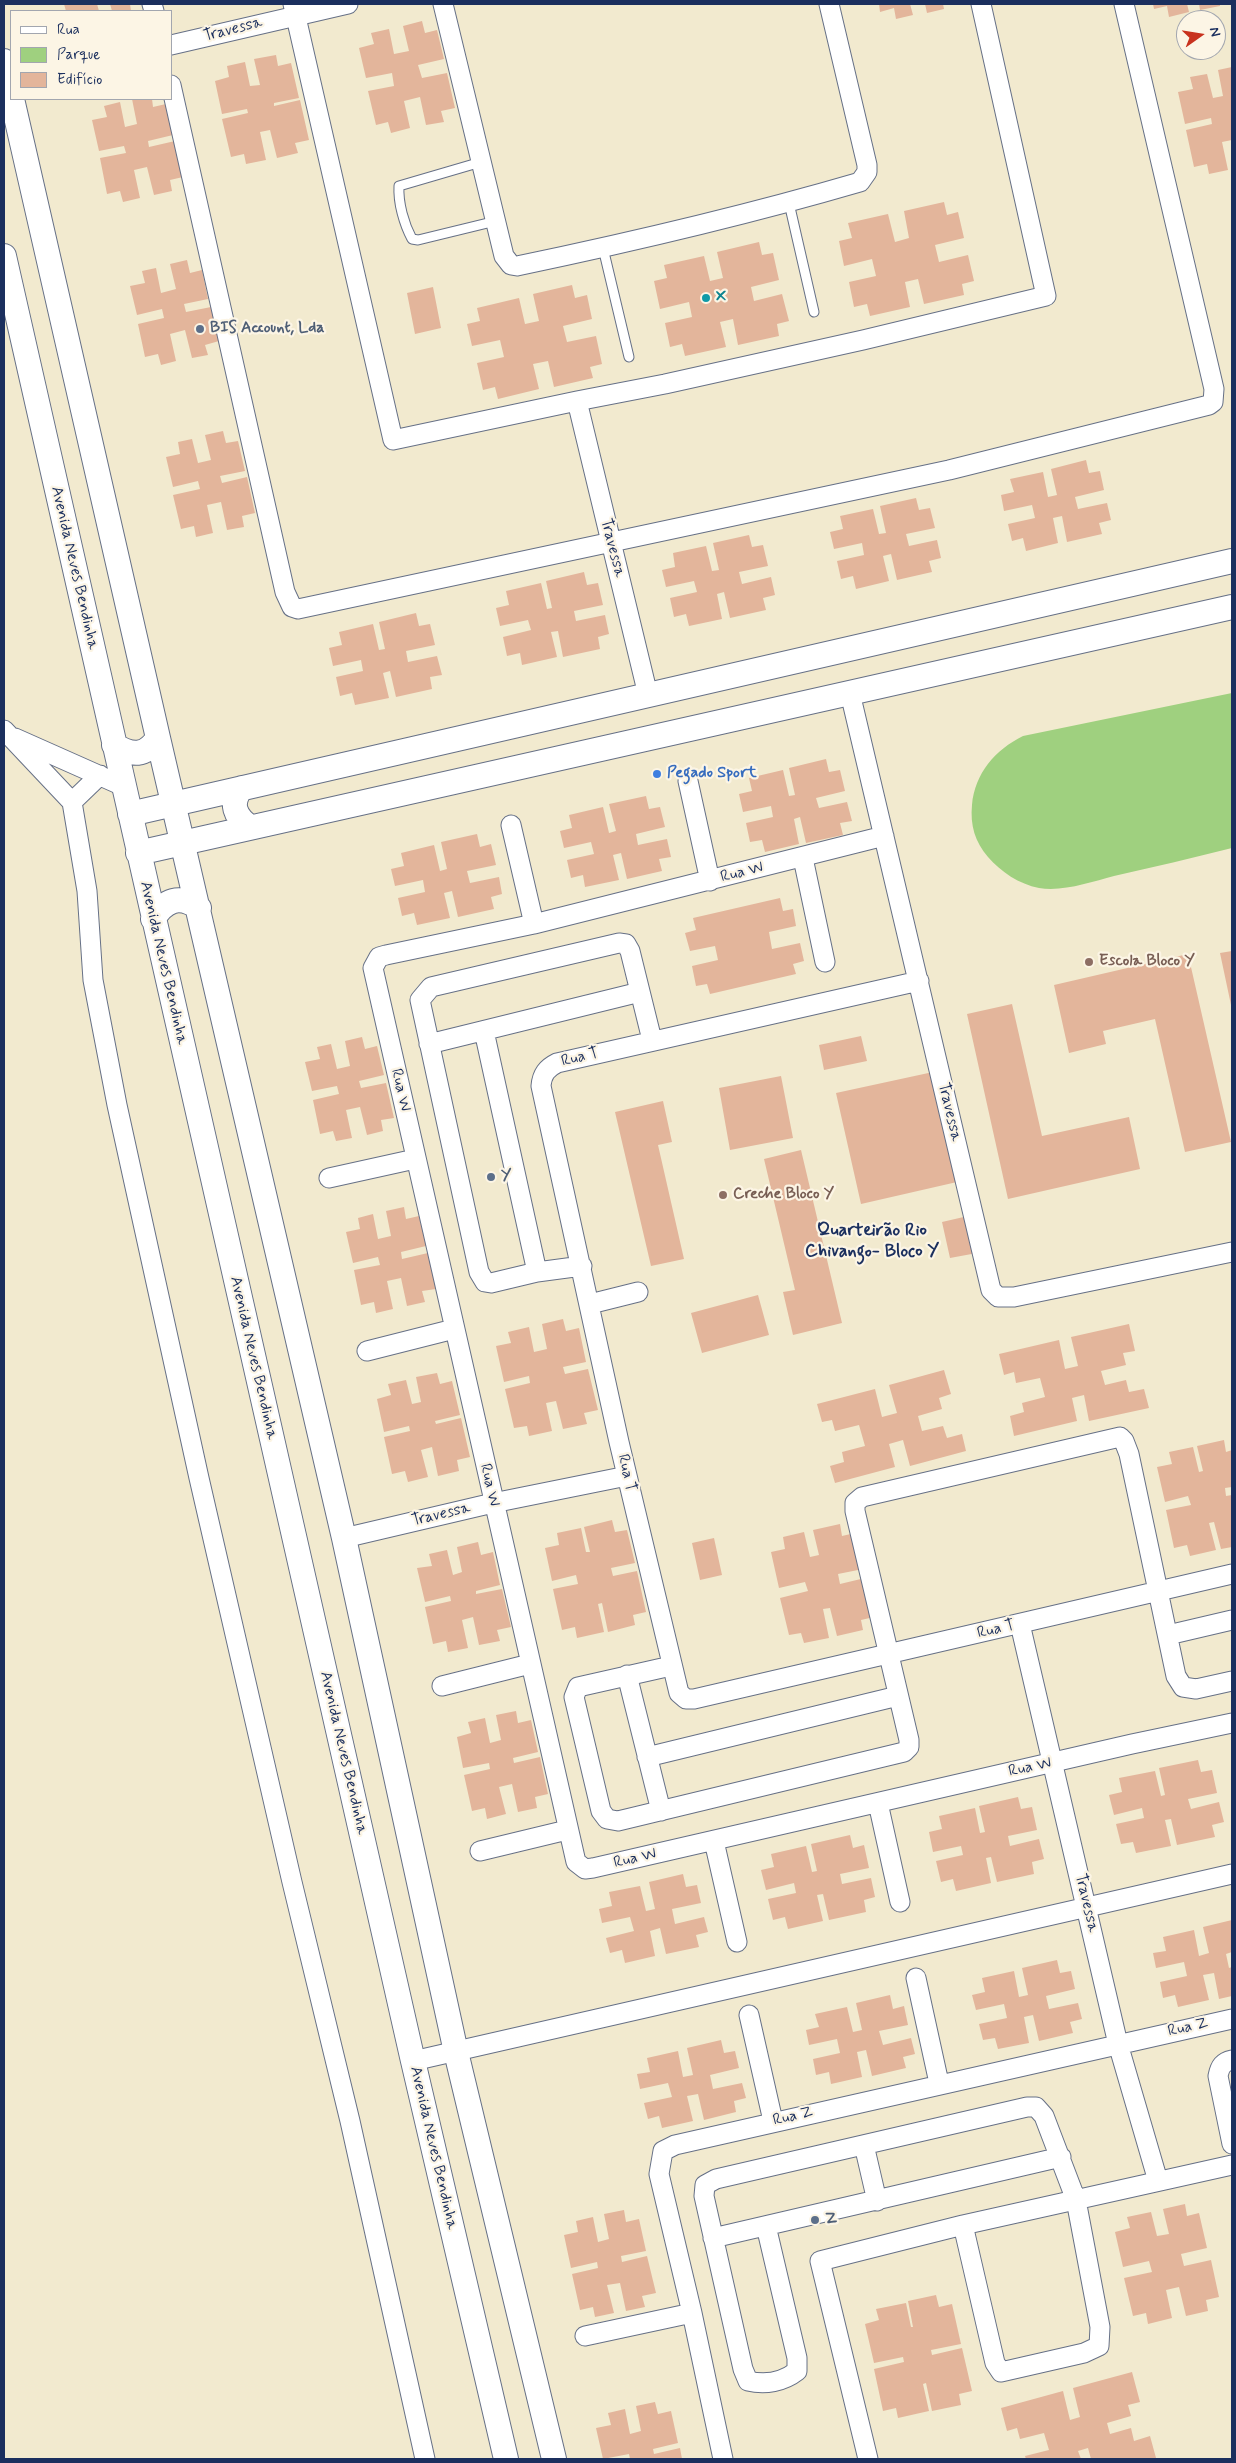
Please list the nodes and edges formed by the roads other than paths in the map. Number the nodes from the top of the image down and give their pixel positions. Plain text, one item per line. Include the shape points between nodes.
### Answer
1 (348, 4) edge
2 (443, 4) edge
3 (829, 4) edge
4 (981, 4) edge
5 (1124, 4) edge
6 (294, 9) edge
7 (172, 44) edge
8 (172, 89) edge
9 (13, 100) edge
10 (481, 162) junction
11 (789, 203) junction
12 (496, 221) junction
13 (603, 248) junction
14 (4, 256) edge
15 (814, 312) dead end
16 (629, 357) dead end
17 (577, 400) junction
18 (610, 543) junction
19 (1232, 561) edge
20 (1232, 607) edge
21 (850, 692) junction
22 (648, 695) junction
23 (5, 732) edge
24 (158, 738) junction
25 (114, 744) junction
26 (100, 776) junction
27 (688, 781) dead end
28 (123, 786) junction
29 (242, 788) junction
30 (72, 802) junction
31 (174, 804) junction
32 (130, 814) junction
33 (511, 825) dead end
34 (250, 828) junction
35 (884, 836) junction
36 (183, 842) junction
37 (138, 853) junction
38 (803, 858) junction
39 (710, 881) junction
40 (199, 908) junction
41 (153, 919) junction
42 (534, 924) junction
43 (825, 962) dead end
44 (919, 980) junction
45 (640, 992) junction
46 (484, 1031) junction
47 (652, 1040) junction
48 (429, 1044) junction
49 (415, 1159) junction
50 (329, 1178) dead end
51 (1232, 1252) edge
52 (582, 1266) junction
53 (537, 1272) junction
54 (638, 1292) dead end
55 (590, 1304) junction
56 (454, 1329) junction
57 (368, 1351) dead end
58 (627, 1476) junction
59 (493, 1503) junction
60 (344, 1538) junction
61 (1232, 1574) edge
62 (1158, 1592) junction
63 (1232, 1620) edge
64 (1020, 1624) junction
65 (1168, 1635) junction
66 (888, 1655) junction
67 (530, 1664) junction
68 (671, 1666) junction
69 (627, 1674) junction
70 (1232, 1681) edge
71 (442, 1686) dead end
72 (898, 1696) junction
73 (1231, 1728) edge
74 (647, 1757) junction
75 (1054, 1762) junction
76 (878, 1803) junction
77 (661, 1811) junction
78 (567, 1830) junction
79 (714, 1842) junction
80 (480, 1851) dead end
81 (1232, 1874) edge
82 (900, 1902) dead end
83 (1086, 1907) junction
84 (738, 1942) dead end
85 (916, 1978) dead end
86 (749, 2015) dead end
87 (1232, 2019) edge
88 (1118, 2044) junction
89 (456, 2052) junction
90 (1232, 2060) edge
91 (413, 2061) junction
92 (939, 2083) junction
93 (1230, 2118) edge
94 (773, 2121) junction
95 (1232, 2144) edge
96 (864, 2145) junction
97 (1061, 2157) junction
98 (1232, 2165) edge
99 (1158, 2181) junction
100 (1076, 2200) junction
101 (877, 2201) junction
102 (963, 2225) junction
103 (766, 2226) junction
104 (713, 2238) junction
105 (692, 2313) junction
106 (585, 2336) dead end
107 (425, 2459) edge
108 (506, 2459) edge
109 (554, 2459) edge
110 (723, 2459) edge
111 (868, 2459) edge

1 - 6 street, Travessa
2 - 10 street
3 - 11 street via 867,172 860,182
4 - 17 street via 1046,296 844,345
5 - 18 street via 1214,389 1213,402 949,470
6 - 7 street, Travessa
6 - 17 street via 393,440
8 - 18 street via 288,601 292,607 298,609
9 - 24 street
10 - 12 street
10 - 12 lane via 399,186 403,212 412,239 418,240
11 - 13 street
11 - 15 lane
12 - 13 street via 504,256 511,265
13 - 16 lane
14 - 25 street, Avenida Neves Bendinha
17 - 18 street, Travessa
18 - 22 street, Travessa
19 - 22 street
20 - 21 street
21 - 34 street
21 - 35 street, Travessa
22 - 29 street
23 - 26 street
23 - 30 street
24 - 25 street via 140,754 125,752
24 - 31 street
25 - 28 street, Avenida Neves Bendinha
26 - 28 street
26 - 30 street
27 - 39 street
28 - 32 street, Avenida Neves Bendinha
29 - 31 street
29 - 34 street via 235,798 235,810 240,820
30 - 107 street via 87,891 93,980 119,1115 201,1487 350,2122
31 - 32 street
31 - 36 street
32 - 37 street, Avenida Neves Bendinha
33 - 42 street
34 - 36 street
35 - 38 street, Rua W
35 - 44 street, Travessa
36 - 37 street
36 - 40 street
37 - 41 street, Avenida Neves Bendinha
38 - 39 street, Rua W
38 - 43 street
39 - 42 street, Rua W
40 - 41 street via 189,901 178,900 167,904
40 - 60 street
41 - 91 street, Avenida Neves Bendinha
42 - 49 street, Rua W via 386,955 375,963 373,974
44 - 47 street, Rua T
44 - 51 street, Travessa via 987,1280 998,1297 1014,1297
45 - 46 street
45 - 47 street
45 - 48 street via 630,951 626,944 618,943 431,986 420,1000
46 - 48 street
46 - 53 street
47 - 52 street, Rua T via 557,1063 542,1078 541,1086
48 - 53 street via 479,1272 485,1282 491,1283
49 - 50 street
49 - 56 street, Rua W
52 - 53 street
52 - 55 street, Rua T
54 - 55 street
55 - 58 street, Rua T
56 - 57 street
56 - 59 street, Rua W
58 - 59 street, Travessa
58 - 68 street, Rua T
59 - 60 street, Travessa
59 - 67 street, Rua W
60 - 89 street
61 - 62 street, Rua T
62 - 64 street, Rua T
62 - 65 street
62 - 66 street via 1129,1454 1124,1441 1115,1437 862,1497 855,1503
63 - 65 street
64 - 66 street, Rua T
64 - 75 street, Travessa
65 - 70 street via 1176,1676 1183,1688 1196,1689
66 - 68 street, Rua T via 694,1700 686,1700 679,1694
66 - 72 street
67 - 71 street
67 - 78 street, Rua W
68 - 69 street
69 - 74 street
69 - 77 street via 578,1687 575,1691 601,1811 607,1819 618,1821
72 - 74 street
72 - 77 street via 909,1740 909,1747 904,1752
73 - 75 street, Rua W
74 - 77 street
75 - 76 street, Rua W
75 - 83 street, Travessa
76 - 79 street, Rua W
76 - 82 street
78 - 79 street, Rua W via 576,1862 585,1870
78 - 80 street
79 - 84 street
81 - 83 street
83 - 88 street, Travessa
83 - 89 street
85 - 92 street
86 - 94 street
87 - 88 street, Rua Z
88 - 92 street, Rua Z
88 - 99 street, Travessa
89 - 91 street
89 - 109 street
90 - 93 street via 1220,2067 1218,2076
91 - 108 street, Avenida Neves Bendinha
92 - 94 street, Rua Z
93 - 95 street
94 - 105 street, Rua Z via 675,2144 663,2152 659,2174
96 - 97 street via 1036,2107 1044,2116
96 - 101 street
96 - 104 street via 716,2179 705,2185 704,2196
97 - 100 street
97 - 101 street
98 - 99 street
99 - 100 street
100 - 102 street
100 - 102 street via 1100,2327 1099,2346 1084,2353 1012,2371 1001,2372 995,2363
101 - 103 street
102 - 111 street via 820,2261
103 - 104 street
103 - 104 street via 797,2358 796,2371 788,2378 760,2384 748,2381
105 - 106 street
105 - 110 street, Rua Z

